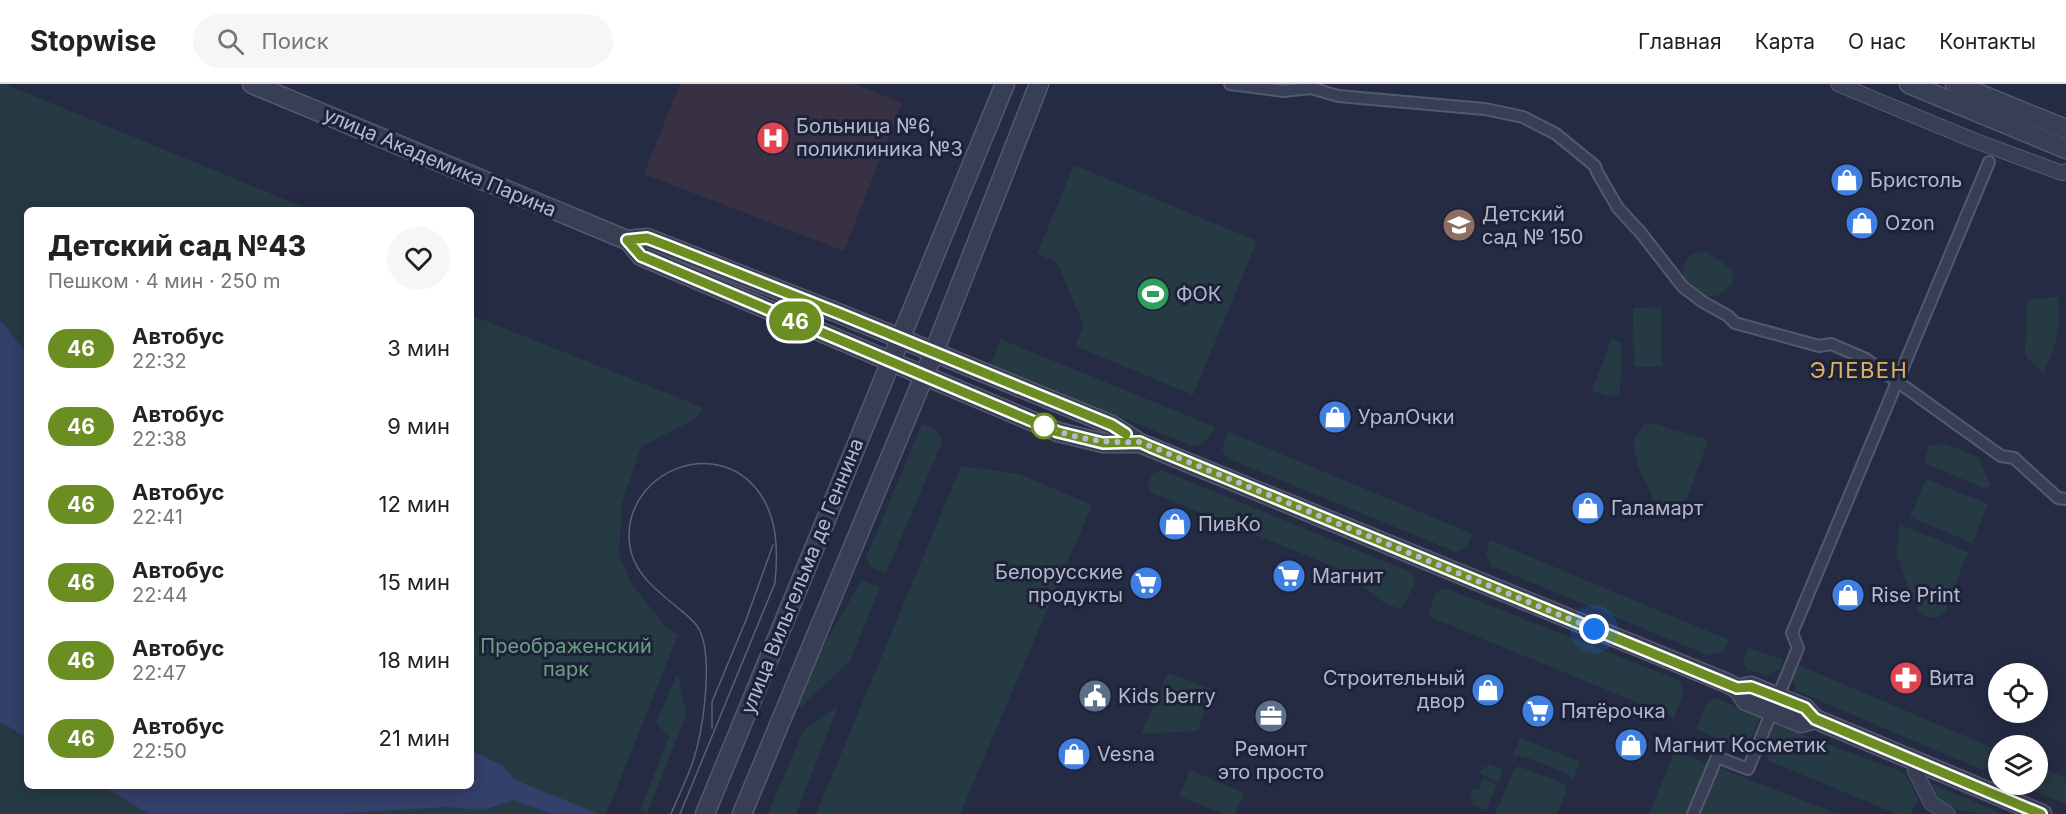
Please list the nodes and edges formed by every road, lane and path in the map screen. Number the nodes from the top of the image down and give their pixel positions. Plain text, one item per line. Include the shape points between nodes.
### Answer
1 (252, 84) edge
2 (1005, 84) edge
3 (1040, 84) edge
4 (1230, 84) edge
5 (1838, 84) edge
6 (1909, 84) edge
7 (1955, 84) edge
8 (1311, 86) edge
9 (2066, 129) edge
10 (2066, 149) edge
11 (1989, 162) dead end
12 (2066, 171) edge
13 (627, 240) junction
14 (901, 339) junction
15 (934, 352) junction
16 (891, 362) junction
17 (923, 375) junction
18 (1897, 383) junction
19 (1140, 442) junction
20 (2066, 499) edge
21 (1774, 704) junction
22 (1917, 762) junction
23 (705, 814) edge
24 (742, 814) edge
25 (1693, 814) edge
26 (1948, 814) edge
27 (2042, 814) edge

1 - 13 street, улица Академика Парина
2 - 14 street, улица Вильгельма де Геннина
3 - 15 street, улица Вильгельма де Геннина
4 - 8 street via 1284,91
5 - 12 street via 1973,140
6 - 10 street
7 - 9 street
8 - 18 street via 1338,96 1485,109 1523,117 1556,134 1595,166 1618,208 1683,287 1703,302 1735,323 1819,346 1831,344 1866,360
11 - 18 street
13 - 14 street, улица Академика Парина via 647,238
13 - 16 street, улица Академика Парина via 641,256
14 - 15 street, улица Академика Парина
14 - 16 street, улица Вильгельма де Геннина
15 - 17 street, улица Вильгельма де Геннина
15 - 19 street, улица Академика Парина via 1112,425
16 - 17 street, улица Академика Парина
16 - 23 street, улица Вильгельма де Геннина
17 - 19 street, улица Академика Парина via 1058,432 1103,443
17 - 24 street, улица Вильгельма де Геннина
18 - 20 street via 2001,456 2014,458 2058,498
18 - 21 street via 1792,633 1798,648
19 - 21 street, улица Академика Парина via 1737,688 1751,687
21 - 22 street, улица Академика Парина via 1805,708 1815,719
21 - 25 street via 1748,769 1717,757
22 - 26 street via 1915,771 1931,803
22 - 27 street, улица Академика Парина

